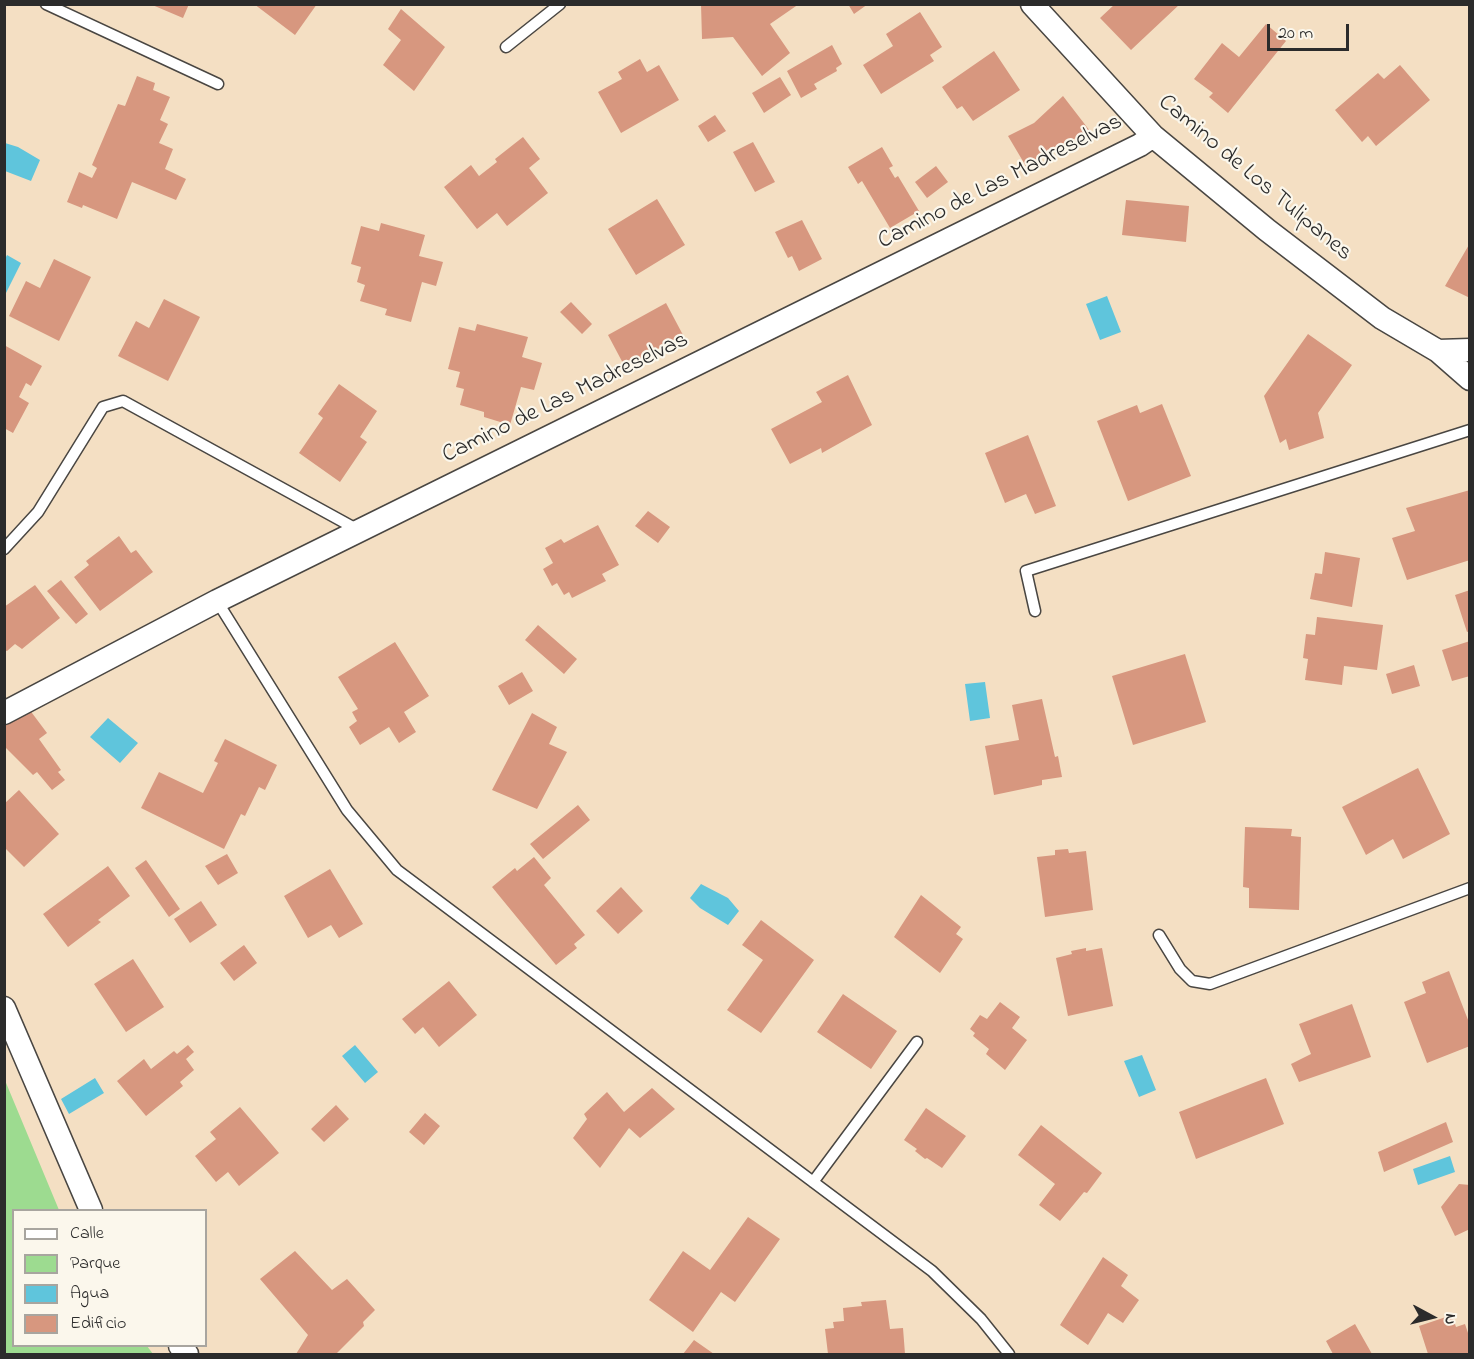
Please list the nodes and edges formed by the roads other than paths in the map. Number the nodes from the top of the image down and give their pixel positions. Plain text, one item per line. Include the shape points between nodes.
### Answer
1 (46, 4) edge
2 (560, 4) edge
3 (1032, 4) edge
4 (506, 47) dead end
5 (218, 84) dead end
6 (1153, 135) junction
7 (1470, 350) edge
8 (1438, 351) junction
9 (1470, 380) edge
10 (1470, 430) edge
11 (360, 531) junction
12 (4, 549) edge
13 (217, 602) junction
14 (1035, 611) dead end
15 (4, 713) edge
16 (1470, 888) edge
17 (1159, 935) dead end
18 (4, 1008) edge
19 (916, 1042) dead end
20 (813, 1182) junction
21 (91, 1209) edge
22 (1009, 1354) edge

1 - 5 lane
2 - 4 lane
3 - 6 street, Camino de Los Tulipanes
6 - 8 street, Camino de Los Tulipanes via 1267,230 1382,318
6 - 11 street, Camino de Las Madreselvas via 1140,145
7 - 8 street
8 - 9 street, Camino de Los Tulipanes
10 - 14 lane via 1026,571
11 - 12 lane via 123,401 103,407 38,512
11 - 13 street, Camino de Las Madreselvas
13 - 15 street, Camino de Las Madreselvas
13 - 20 lane via 347,810 397,870
16 - 17 lane via 1210,984 1192,981
18 - 21 street
19 - 20 lane
20 - 22 lane via 932,1271 981,1319

